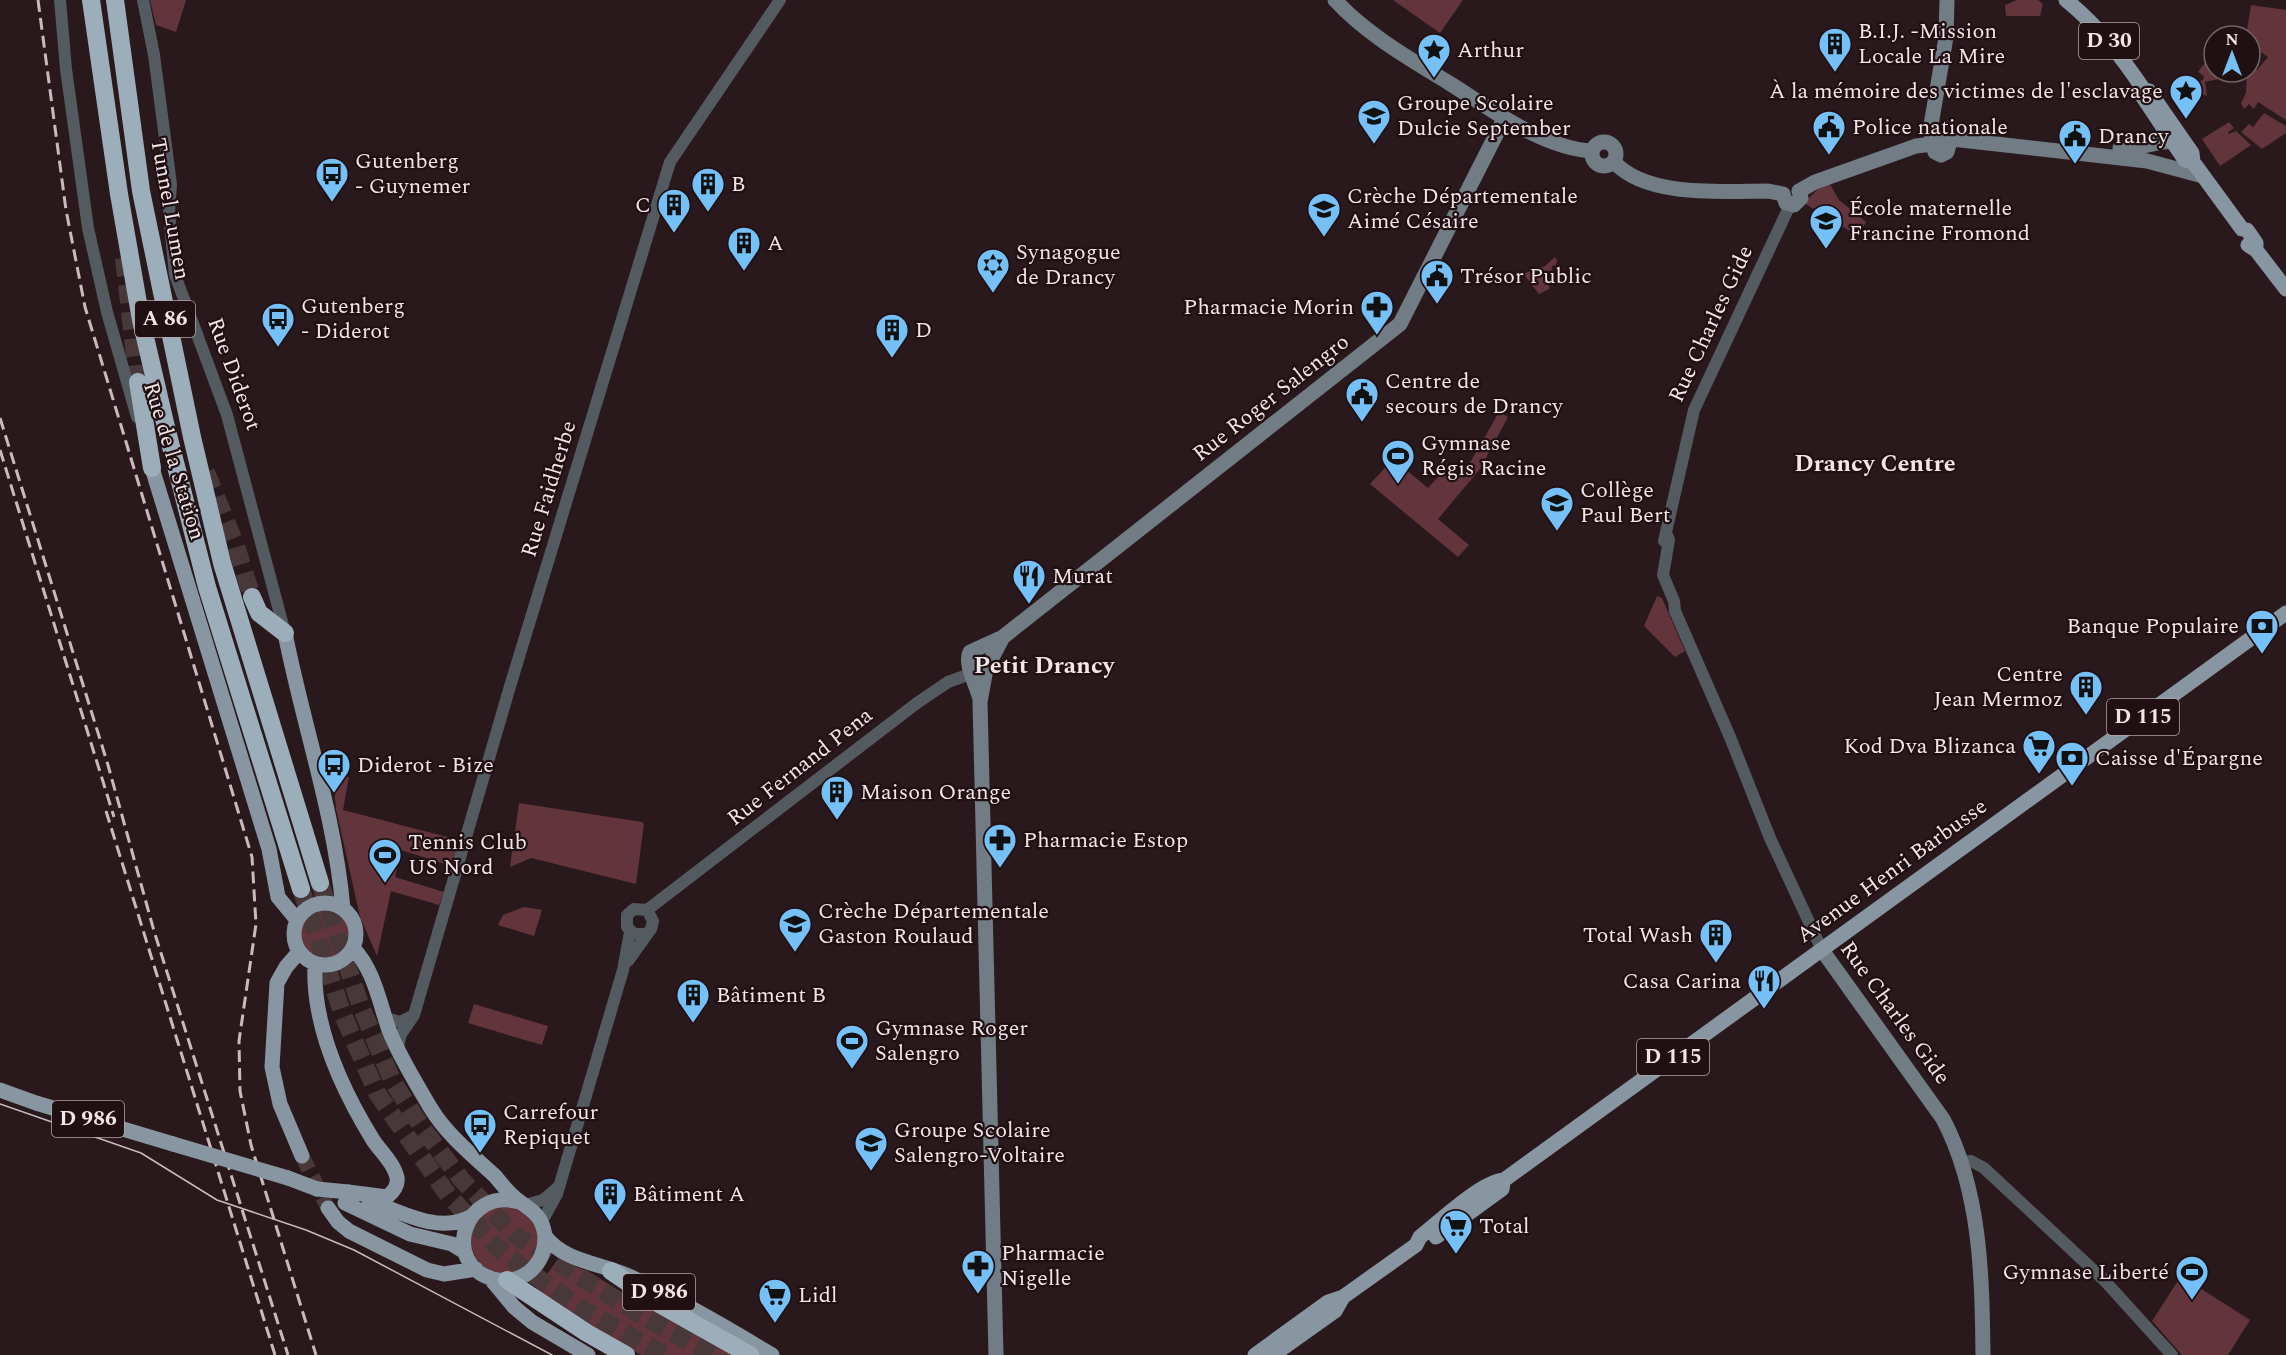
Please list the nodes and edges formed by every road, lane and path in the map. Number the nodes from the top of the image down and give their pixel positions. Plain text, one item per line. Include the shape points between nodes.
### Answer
1 (60, 0) edge
2 (92, 0) edge
3 (115, 0) edge
4 (142, 0) edge
5 (780, 0) edge
6 (1335, 0) edge
7 (1947, 0) edge
8 (2066, 0) edge
9 (2144, 90) junction
10 (1504, 119) junction
11 (2156, 120) junction
12 (2173, 122) junction
13 (1522, 128) junction
14 (1495, 136) junction
15 (2170, 140) junction
16 (1938, 142) junction
17 (2147, 154) junction
18 (2191, 155) junction
19 (2203, 176) junction
20 (1787, 200) junction
21 (2286, 289) edge
22 (138, 382) tunnel mouth
23 (152, 468) junction
24 (273, 583) junction
25 (252, 597) tunnel mouth
26 (2286, 613) edge
27 (279, 627) junction
28 (989, 650) junction
29 (968, 657) junction
30 (979, 671) junction
31 (951, 681) junction
32 (980, 699) junction
33 (340, 880) junction
34 (320, 883) tunnel mouth
35 (301, 889) tunnel mouth
36 (324, 903) junction
37 (343, 909) junction
38 (650, 915) junction
39 (297, 920) junction
40 (630, 932) junction
41 (645, 934) junction
42 (353, 948) junction
43 (1822, 950) junction
44 (299, 952) junction
45 (315, 964) junction
46 (623, 970) junction
47 (414, 1015) junction
48 (386, 1018) junction
49 (398, 1047) junction
50 (0, 1090) edge
51 (302, 1156) tunnel mouth
52 (1960, 1162) junction
53 (557, 1188) junction
54 (346, 1198) junction
55 (522, 1203) junction
56 (328, 1208) tunnel mouth
57 (471, 1216) junction
58 (543, 1229) junction
59 (465, 1252) junction
60 (611, 1271) junction
61 (491, 1276) junction
62 (1343, 1297) junction
63 (588, 1355) edge
64 (626, 1355) edge
65 (750, 1355) edge
66 (772, 1355) edge
67 (996, 1355) edge
68 (1254, 1355) edge
69 (1273, 1355) edge
70 (1983, 1355) edge
71 (2172, 1355) edge

1 - 23 street, Rue de la Station via 88,228 106,312
2 - 35 highway, Tunnel Lumen / A 86 via 119,194 141,320 166,427 207,587
3 - 34 highway, Tunnel Lumen / A 86 via 141,191 164,314 219,550
4 - 24 street, Rue Diderot via 154,55 171,184 175,275 227,415
5 - 47 street, Rue Faidherbe via 670,162 522,652 517,684 478,790 471,826
6 - 10 main road via 1387,44
7 - 16 main road via 1946,36 1931,128
8 - 9 main road, D 30 via 2101,31
9 - 11 main road, D 30 via 2143,97
9 - 12 main road, D 30 via 2151,91
10 - 13 main road
10 - 14 main road, Rue Roger Salengro
11 - 15 main road, D 30
11 - 17 main road
12 - 15 main road
12 - 18 main road, D 30
13 - 14 main road
13 - 20 main road via 1573,148 1592,151 1598,163 1614,162 1623,171 1669,188 1768,191
14 - 28 main road, Rue Roger Salengro via 1400,324
15 - 17 main road via 2159,154
15 - 18 main road, D 30 via 2185,160
16 - 17 main road
16 - 20 main road via 1916,146 1799,191 1790,187
17 - 19 main road
18 - 19 main road, D 30
19 - 21 main road, D 30 via 2242,229 2250,248 2256,250
20 - 43 street, Rue Charles Gide via 1694,410 1658,566 1770,838
22 - 23 highway
23 - 39 main road, Rue de la Station via 269,849 278,897
24 - 27 street, Rue Diderot
24 - 27 street, Rue Diderot
25 - 27 highway via 260,613
26 - 43 main road, Avenue Henri Barbusse / D 115
27 - 33 main road, Rue Diderot via 297,679 318,766
28 - 29 main road, Rue Roger Salengro via 974,649
28 - 30 main road
29 - 30 main road
29 - 31 street, Rue Fernand Pena
30 - 31 street, Rue Fernand Pena
30 - 32 main road
31 - 32 street via 966,685
31 - 38 street, Rue Fernand Pena via 679,887
32 - 67 main road
33 - 36 main road
33 - 37 main road, Rue Diderot
36 - 37 main road
36 - 39 main road via 313,905
37 - 42 main road via 356,931
38 - 40 street via 637,908 627,915
38 - 41 street via 651,929
39 - 44 main road via 293,936
40 - 41 street
40 - 46 street
41 - 46 street
42 - 45 main road via 337,963
42 - 48 main road via 365,961
43 - 52 main road, Rue Charles Gide via 1943,1119 1956,1143
43 - 62 main road, Avenue Henri Barbusse / D 115 via 1524,1166 1496,1181 1461,1212
44 - 45 main road
44 - 51 main road via 277,983 272,1067 280,1104
45 - 54 main road via 315,1003 334,1059 373,1140 397,1177 393,1192 387,1197
46 - 53 street
47 - 48 street via 400,1022
47 - 49 street via 401,1034
48 - 49 main road
49 - 55 main road via 448,1132
50 - 54 main road, D 986, bridge
52 - 70 main road, Rue Charles Gide via 1980,1249
52 - 71 street via 1971,1161 1984,1167 2104,1280
53 - 55 street via 543,1200
53 - 58 street
54 - 57 main road via 435,1222 454,1224
54 - 59 main road, D 986 via 410,1234 452,1244
55 - 57 main road via 497,1200 483,1205
55 - 58 main road
56 - 61 main road via 349,1231 427,1270
57 - 59 main road via 464,1233
58 - 60 main road, D 986 via 563,1251
58 - 61 main road via 543,1252 535,1266 523,1276
59 - 61 main road
60 - 65 highway
60 - 66 main road, D 986 via 630,1276
61 - 63 main road via 514,1307 532,1322
61 - 64 highway
62 - 68 main road, D 115 via 1328,1302
62 - 69 main road via 1335,1311

